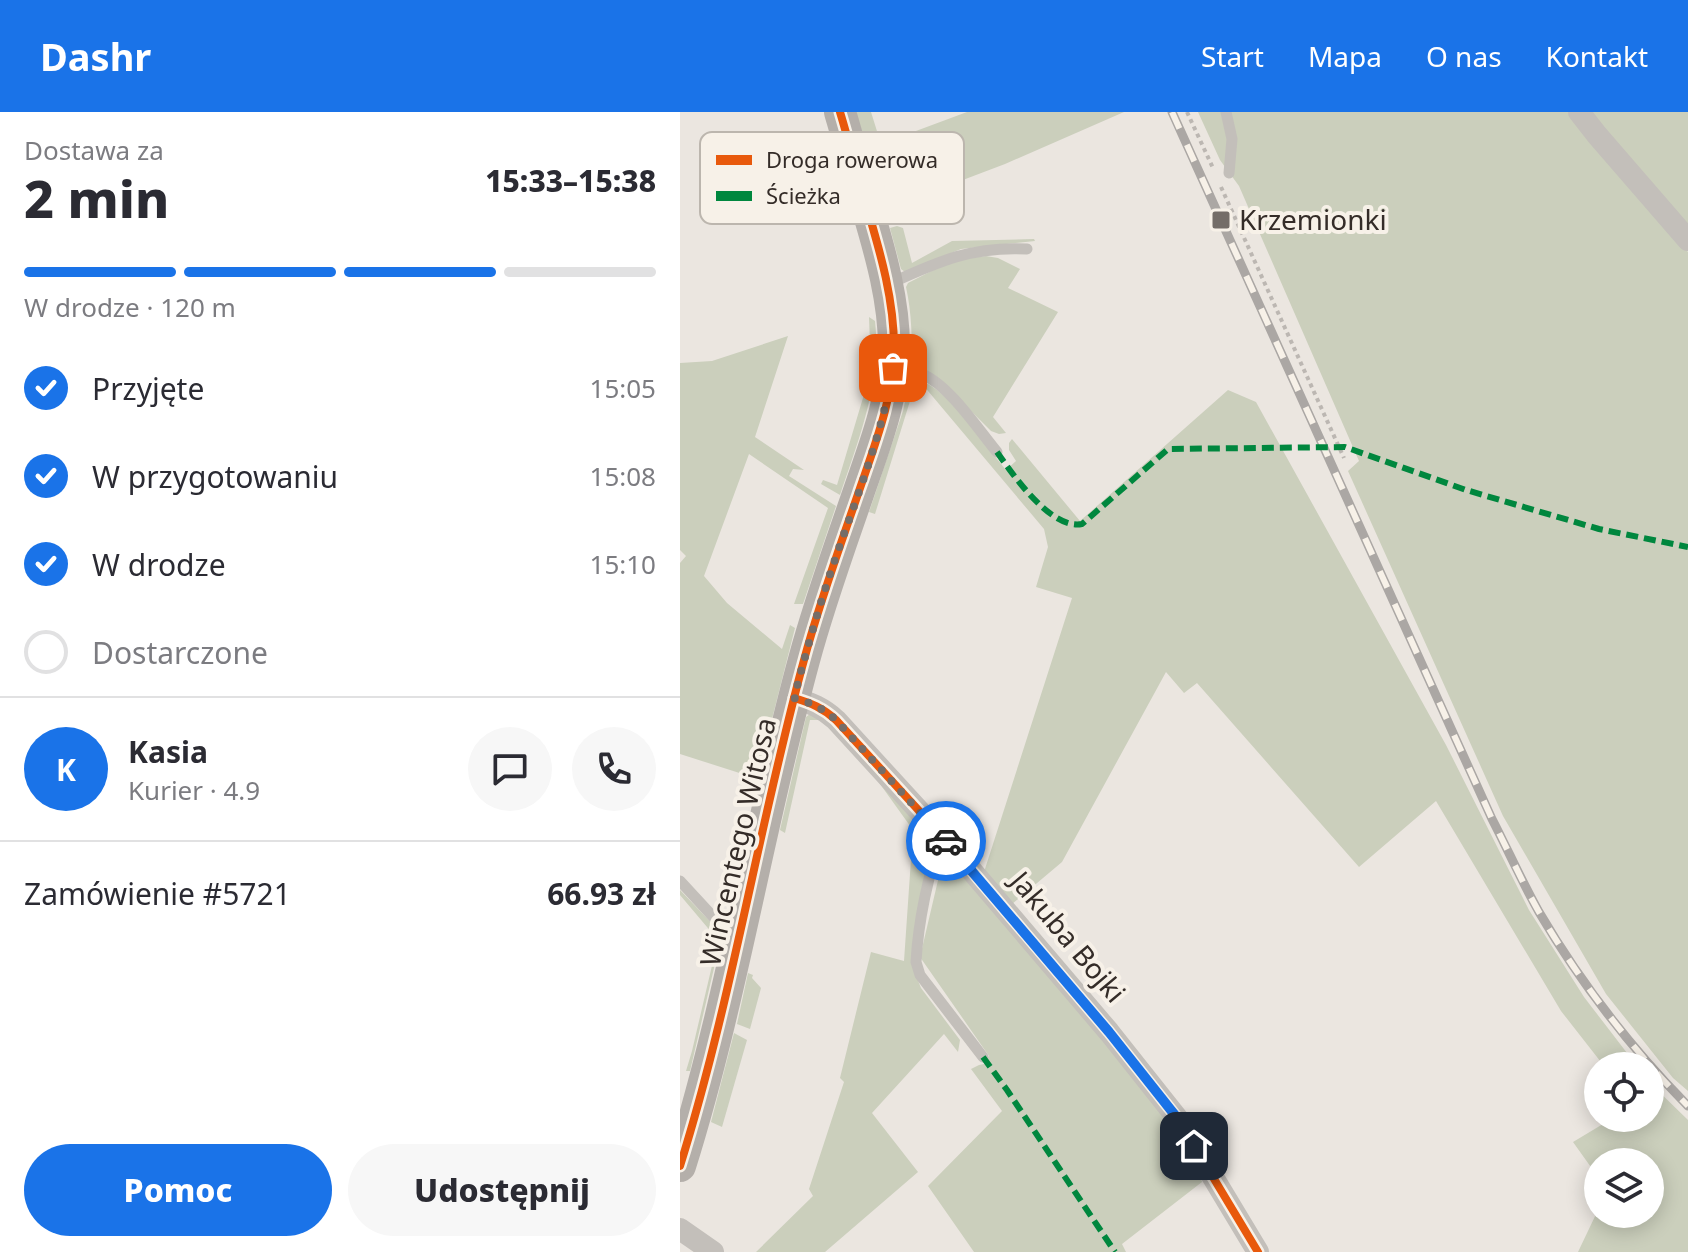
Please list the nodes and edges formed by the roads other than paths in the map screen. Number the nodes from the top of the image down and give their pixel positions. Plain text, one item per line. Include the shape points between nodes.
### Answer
1 (840, 112) edge
2 (1226, 112) edge
3 (1579, 112) edge
4 (846, 132) edge
5 (1229, 173) dead end
6 (872, 224) edge
7 (1688, 240) edge
8 (1027, 249) dead end
9 (887, 285) junction
10 (893, 368) junction
11 (997, 452) dead end
12 (794, 698) junction
13 (943, 837) junction
14 (680, 881) edge
15 (740, 932) junction
16 (983, 1057) dead end
17 (680, 1166) edge
18 (686, 1238) edge
19 (713, 1252) edge
20 (1258, 1252) edge

1 - 4 street, Wincentego Witosa
2 - 5 lane via 1232,139
3 - 7 street
6 - 9 street, Wincentego Witosa
8 - 9 lane via 970,252
9 - 10 street, Wincentego Witosa
10 - 11 lane via 936,382
10 - 12 street, Wincentego Witosa via 874,450 812,629
12 - 13 street, Jakuba Bojki via 813,703 836,720
12 - 15 street, Wincentego Witosa
13 - 16 lane via 930,878 916,962 920,975
13 - 20 street, Jakuba Bojki via 1178,1119
14 - 15 lane via 716,920
15 - 17 street, Wincentego Witosa
18 - 19 street

